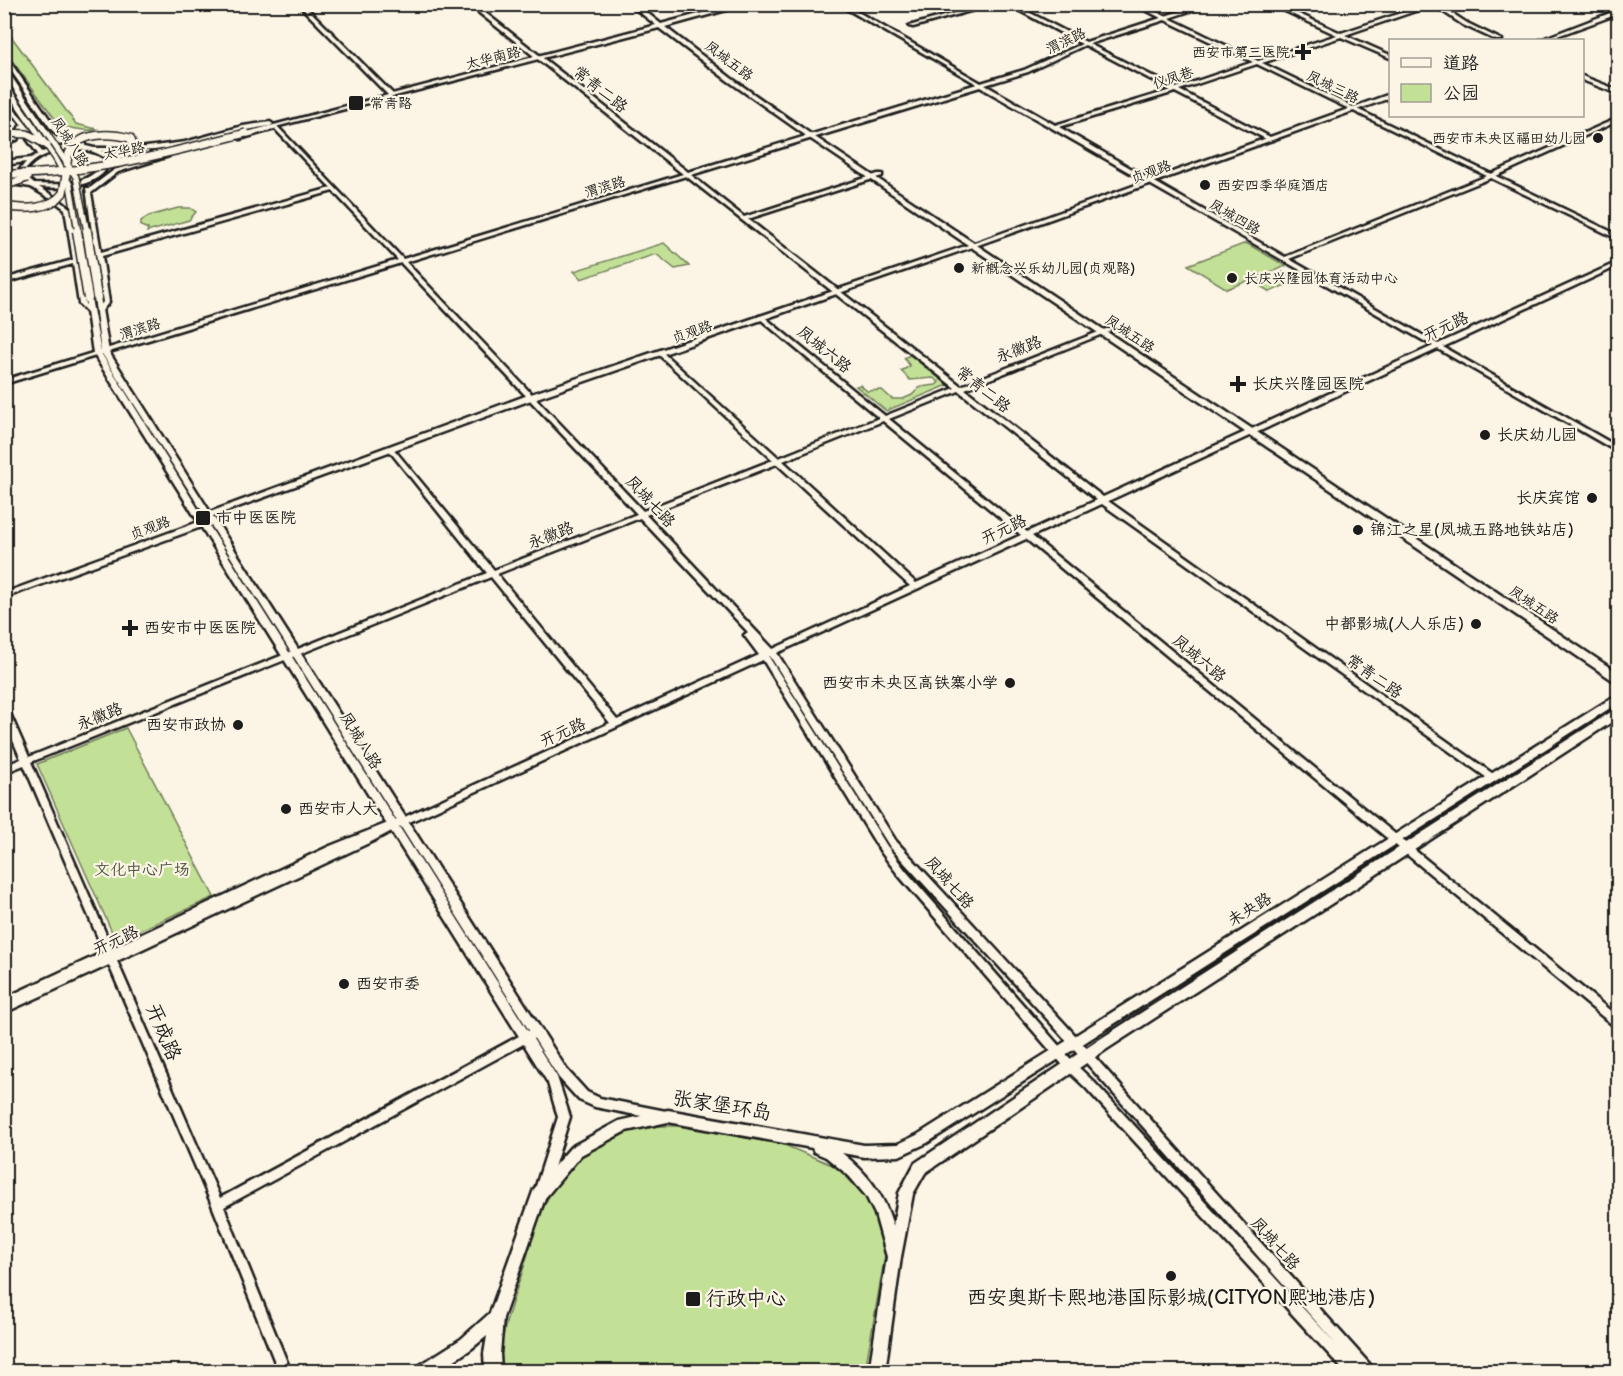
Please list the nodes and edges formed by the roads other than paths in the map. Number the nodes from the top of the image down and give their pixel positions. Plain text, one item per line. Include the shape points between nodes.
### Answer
1 (470, 4) edge
2 (632, 4) edge
3 (643, 4) edge
4 (732, 4) edge
5 (745, 4) edge
6 (840, 4) edge
7 (846, 4) edge
8 (993, 4) edge
9 (1009, 4) edge
10 (1136, 4) edge
11 (1200, 4) edge
12 (1209, 4) edge
13 (1272, 4) edge
14 (305, 5) edge
15 (1433, 5) edge
16 (1618, 14) edge
17 (1163, 17) junction
18 (664, 24) junction
19 (911, 27) dead end
20 (1341, 35) junction
21 (1491, 39) edge
22 (1497, 39) edge
23 (1546, 39) edge
24 (1556, 39) edge
25 (1085, 42) junction
26 (4, 54) edge
27 (535, 57) junction
28 (1389, 57) edge
29 (4, 59) edge
30 (1256, 63) junction
31 (8, 69) edge
32 (1584, 78) edge
33 (980, 83) junction
34 (4, 84) edge
35 (1175, 90) junction
36 (1618, 91) edge
37 (393, 94) junction
38 (4, 98) edge
39 (1389, 98) edge
40 (38, 107) junction
41 (1355, 111) junction
42 (14, 112) junction
43 (1618, 119) edge
44 (22, 121) junction
45 (274, 125) junction
46 (1057, 127) junction
47 (245, 132) junction
48 (4, 133) edge
49 (812, 134) junction
50 (1270, 139) junction
51 (188, 143) junction
52 (4, 144) edge
53 (46, 145) junction
54 (92, 149) junction
55 (41, 155) junction
56 (32, 159) junction
57 (108, 162) junction
58 (5, 163) edge
59 (67, 163) junction
60 (80, 168) junction
61 (92, 169) junction
62 (4, 172) edge
63 (684, 174) junction
64 (66, 176) junction
65 (877, 176) junction
66 (1491, 176) junction
67 (89, 179) junction
68 (4, 181) edge
69 (1153, 183) junction
70 (4, 186) edge
71 (35, 186) junction
72 (335, 189) junction
73 (89, 192) junction
74 (4, 206) edge
75 (91, 214) junction
76 (69, 215) junction
77 (743, 219) junction
78 (1618, 237) edge
79 (978, 246) junction
80 (99, 256) junction
81 (1285, 259) junction
82 (402, 260) junction
83 (76, 262) junction
84 (1618, 264) edge
85 (4, 281) edge
86 (838, 293) junction
87 (95, 311) junction
88 (763, 319) junction
89 (1105, 331) junction
90 (1438, 347) junction
91 (101, 351) junction
92 (662, 354) junction
93 (4, 381) edge
94 (959, 388) junction
95 (530, 401) junction
96 (884, 418) junction
97 (1253, 431) junction
98 (1618, 449) edge
99 (392, 450) junction
100 (778, 461) junction
101 (1103, 501) junction
102 (639, 516) junction
103 (206, 519) junction
104 (1028, 535) junction
105 (491, 574) junction
106 (916, 587) junction
107 (4, 590) edge
108 (4, 596) edge
109 (292, 655) junction
110 (769, 656) junction
111 (1618, 673) edge
112 (1618, 678) edge
113 (1618, 699) edge
114 (4, 709) edge
115 (1618, 713) edge
116 (616, 725) junction
117 (27, 761) junction
118 (4, 770) edge
119 (1493, 778) junction
120 (396, 824) junction
121 (1396, 841) junction
122 (1406, 850) junction
123 (111, 956) junction
124 (4, 1002) edge
125 (4, 1009) edge
126 (1618, 1023) edge
127 (532, 1035) junction
128 (1075, 1043) junction
129 (1060, 1054) junction
130 (1087, 1056) junction
131 (1071, 1066) junction
132 (668, 1116) junction
133 (794, 1138) junction
134 (539, 1194) junction
135 (218, 1205) junction
136 (894, 1257) junction
137 (496, 1318) junction
138 (285, 1371) edge
139 (422, 1371) edge
140 (493, 1371) edge
141 (877, 1371) edge
142 (1354, 1371) edge
143 (1369, 1371) edge

1 - 27 street, 常青二路
2 - 18 main road, 凤城五路
3 - 18 main road, 凤城五路
4 - 18 main road, 太华南路
5 - 18 main road, 太华南路
6 - 33 street, 凤城四路
7 - 33 street, 凤城四路
8 - 19 street
9 - 25 street
10 - 17 street, 凤城三路
11 - 17 street, 渭滨路
12 - 17 street, 渭滨路
13 - 20 street
14 - 37 street
15 - 20 street, 仪凤巷
15 - 21 main road
15 - 22 main road
16 - 23 main road
16 - 24 main road
17 - 25 street, 渭滨路
17 - 30 street, 凤城三路
18 - 27 main road, 太华南路
18 - 49 main road, 凤城五路 via 729,79
20 - 28 street
20 - 30 street, 仪凤巷
25 - 33 street, 渭滨路 via 1044,65
25 - 35 street
26 - 31 street
27 - 37 main road, 太华南路
27 - 63 street, 常青二路
29 - 31 main road, 凤城八路
30 - 35 street, 仪凤巷
30 - 41 street, 凤城三路
31 - 40 street
31 - 59 main road, 凤城八路, bridge
32 - 36 main road
33 - 46 street, 凤城四路
33 - 49 street, 渭滨路
34 - 53 main road, 凤城八路, bridge
35 - 46 street, 仪凤巷
35 - 50 street
37 - 45 main road, 太华南路
38 - 42 street
39 - 41 main road, 贞观路
40 - 42 street
40 - 54 street via 59,134
41 - 50 main road, 贞观路
41 - 66 street, 凤城三路
41 - 69 main road, 贞观路
42 - 44 street
43 - 66 street
44 - 52 street via 22,131
44 - 55 street
45 - 47 main road, 太华南路
45 - 51 street via 243,128
45 - 72 street
45 - 73 street via 126,167
46 - 69 street, 凤城四路
47 - 60 main road, 太华路, bridge
47 - 61 main road, 太华路, bridge via 147,159
48 - 53 main road, bridge via 27,134
49 - 63 street, 渭滨路
49 - 65 main road, 凤城五路
50 - 69 main road, 贞观路
51 - 54 street via 139,150
51 - 57 street
53 - 64 main road, 凤城八路, bridge
54 - 55 street via 68,148
54 - 57 street via 107,156
55 - 56 street
56 - 58 street
56 - 71 street via 21,172
57 - 67 street via 106,168
58 - 62 street via 8,165
59 - 60 main road, bridge via 68,150 85,139 110,134 133,142 134,147 116,159
59 - 87 main road, 凤城八路, bridge via 81,193 97,297
60 - 62 main road, 太华路, bridge
61 - 62 main road, 太华路, bridge
61 - 70 main road, bridge via 31,177
63 - 77 street, 常青二路
63 - 82 street, 渭滨路
64 - 74 main road, bridge via 65,188 55,200 24,208
64 - 87 main road, 凤城八路, bridge via 88,298
65 - 77 street
65 - 79 main road, 凤城五路
66 - 78 street, 凤城三路
66 - 81 street
67 - 71 street via 62,186
67 - 73 street, 凤城八路
68 - 71 street
69 - 79 main road, 贞观路
69 - 81 street, 凤城四路
71 - 76 street via 59,199
72 - 80 street
72 - 82 street
73 - 75 street, 凤城八路
75 - 76 street
75 - 80 street, 凤城八路
76 - 83 street, 凤城八路
77 - 86 street, 常青二路
79 - 86 main road, 贞观路
79 - 89 main road, 凤城五路
80 - 83 street
80 - 87 street, 凤城八路 via 106,302
81 - 90 street, 凤城四路
82 - 91 street, 渭滨路
82 - 95 street
83 - 85 street
83 - 87 street, 凤城八路 via 82,304
84 - 90 street, 开元路
86 - 88 main road, 贞观路
86 - 94 street, 常青二路
87 - 91 main road, 凤城八路
88 - 92 main road, 贞观路
88 - 96 street, 凤城六路
89 - 94 street, 永徽路
89 - 97 main road, 凤城五路
90 - 97 street, 开元路
90 - 98 street, 凤城四路
91 - 93 street, 渭滨路
91 - 103 main road, 凤城八路
92 - 95 main road, 贞观路
92 - 100 street
94 - 96 street, 永徽路
94 - 101 street, 常青二路
95 - 99 main road, 贞观路
95 - 102 street, 凤城七路
96 - 100 street, 永徽路
96 - 104 street, 凤城六路
97 - 101 street, 开元路
97 - 111 main road, 凤城五路
97 - 112 main road, 凤城五路
99 - 103 main road, 贞观路
99 - 105 street
100 - 102 street, 永徽路
100 - 106 street
101 - 104 street, 开元路
101 - 119 street, 常青二路
102 - 105 street, 永徽路
102 - 110 street, 凤城七路
103 - 107 street, 贞观路
103 - 108 street, 贞观路
103 - 109 main road, 凤城八路
104 - 106 street, 开元路
104 - 121 street, 凤城六路
105 - 109 street, 永徽路
105 - 116 street
106 - 110 street, 开元路
109 - 117 street, 永徽路
109 - 120 main road, 凤城八路
110 - 116 street, 开元路
110 - 128 street, 凤城七路 via 893,844
110 - 129 street, 凤城七路 via 884,849
113 - 119 main road, 未央路
114 - 117 street, 开成路
115 - 122 main road, 未央路
116 - 120 street, 开元路
117 - 118 street, 永徽路
117 - 123 street, 开成路
119 - 121 main road, 未央路
120 - 123 street, 开元路
120 - 127 main road, 凤城八路
121 - 122 street, 凤城六路
121 - 128 main road, 未央路
122 - 126 street, 凤城六路
122 - 130 main road, 未央路
123 - 124 street, 开元路
123 - 125 street, 开元路
123 - 135 street, 开成路
127 - 132 main road, 凤城八路 via 583,1096 599,1103
127 - 134 main road, 凤城八路 via 564,1116
127 - 135 street
128 - 129 main road, 未央路
128 - 130 street, 凤城七路
129 - 131 street, 凤城七路
129 - 133 main road, 未央路 via 898,1150 864,1151
130 - 131 main road, 未央路
130 - 143 street, 凤城七路
131 - 136 main road, 未央路 via 920,1168 906,1193
131 - 142 street, 凤城七路
132 - 133 main road, 张家堡环岛
132 - 134 main road, 张家堡环岛 via 624,1125 576,1151
133 - 136 main road, 张家堡环岛 via 831,1153 871,1191 882,1213
134 - 137 main road, 张家堡环岛
135 - 138 street, 开成路
136 - 141 main road, 张家堡环岛
137 - 139 main road via 466,1344
137 - 140 main road, 张家堡环岛

